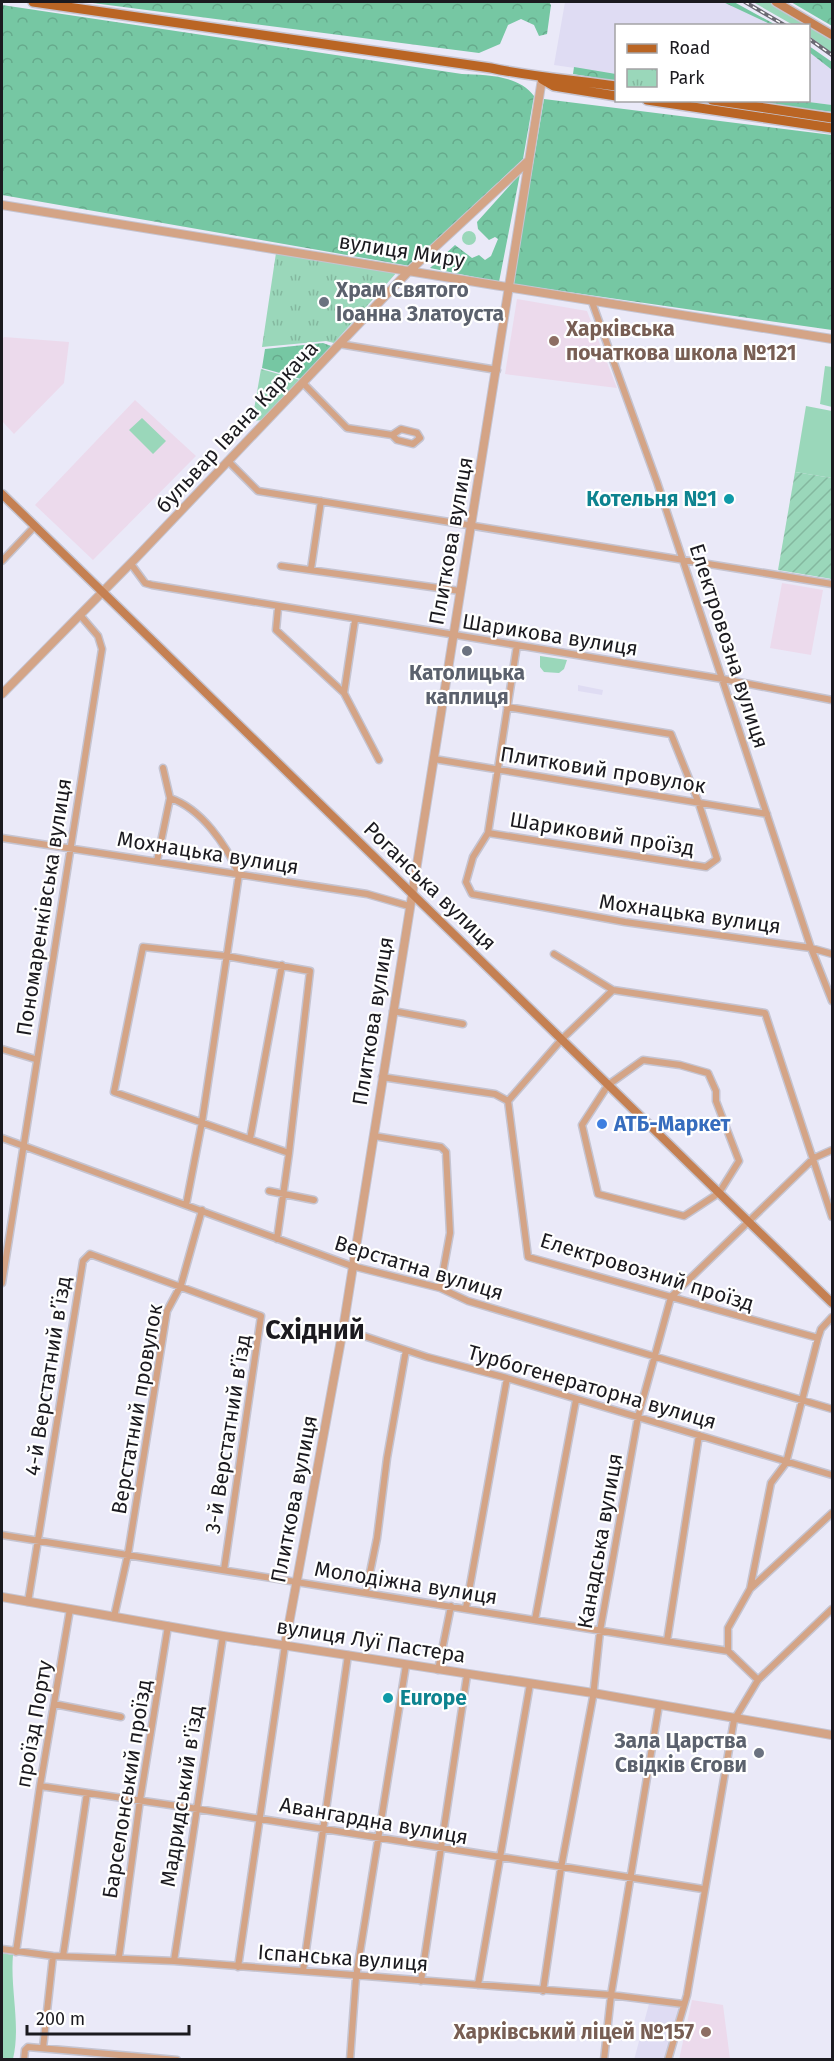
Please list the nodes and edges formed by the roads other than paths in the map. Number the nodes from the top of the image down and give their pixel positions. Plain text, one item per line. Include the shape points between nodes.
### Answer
1 (33, 2) edge
2 (776, 2) edge
3 (832, 35) edge
4 (542, 79) junction
5 (615, 86) edge
6 (615, 96) edge
7 (660, 102) edge
8 (725, 102) edge
9 (832, 118) edge
10 (832, 128) edge
11 (526, 162) junction
12 (2, 205) edge
13 (410, 270) junction
14 (508, 287) junction
15 (592, 303) junction
16 (832, 339) edge
17 (339, 344) junction
18 (497, 370) junction
19 (303, 383) junction
20 (392, 435) dead end
21 (228, 461) junction
22 (2, 494) edge
23 (321, 501) junction
24 (472, 524) junction
25 (35, 526) junction
26 (682, 558) junction
27 (2, 561) edge
28 (131, 564) junction
29 (281, 566) dead end
30 (311, 569) junction
31 (832, 584) edge
32 (102, 591) junction
33 (460, 591) junction
34 (278, 608) junction
35 (80, 615) junction
36 (355, 620) junction
37 (453, 636) junction
38 (517, 645) junction
39 (723, 679) junction
40 (344, 693) junction
41 (2, 694) edge
42 (832, 700) edge
43 (507, 707) junction
44 (434, 759) junction
45 (379, 760) dead end
46 (163, 768) dead end
47 (496, 770) junction
48 (170, 798) junction
49 (698, 801) junction
50 (767, 814) junction
51 (488, 833) junction
52 (2, 838) edge
53 (72, 848) junction
54 (157, 861) junction
55 (239, 874) junction
56 (411, 892) junction
57 (409, 906) junction
58 (811, 948) junction
59 (554, 954) dead end
60 (832, 954) edge
61 (226, 956) junction
62 (282, 966) junction
63 (613, 990) junction
64 (832, 1001) edge
65 (393, 1011) junction
66 (463, 1024) dead end
67 (562, 1039) junction
68 (2, 1049) edge
69 (35, 1059) junction
70 (382, 1077) junction
71 (608, 1085) junction
72 (508, 1101) junction
73 (202, 1122) junction
74 (374, 1136) junction
75 (2, 1138) edge
76 (250, 1139) junction
77 (23, 1146) junction
78 (832, 1150) edge
79 (289, 1153) junction
80 (814, 1158) junction
81 (269, 1191) dead end
82 (719, 1193) junction
83 (283, 1195) junction
84 (314, 1200) dead end
85 (186, 1205) junction
86 (202, 1210) junction
87 (832, 1217) edge
88 (747, 1221) junction
89 (277, 1239) junction
90 (352, 1266) junction
91 (2, 1283) edge
92 (181, 1285) junction
93 (440, 1288) junction
94 (671, 1297) junction
95 (832, 1303) edge
96 (832, 1317) edge
97 (344, 1329) junction
98 (818, 1338) junction
99 (406, 1350) junction
100 (653, 1357) junction
101 (507, 1378) junction
102 (576, 1400) junction
103 (803, 1401) junction
104 (832, 1409) edge
105 (638, 1417) junction
106 (699, 1435) junction
107 (786, 1463) junction
108 (832, 1475) edge
109 (832, 1512) edge
110 (2, 1535) edge
111 (39, 1539) junction
112 (128, 1554) junction
113 (224, 1570) junction
114 (296, 1582) junction
115 (750, 1589) junction
116 (366, 1592) junction
117 (2, 1597) edge
118 (28, 1602) junction
119 (451, 1606) junction
120 (466, 1608) junction
121 (70, 1609) junction
122 (832, 1609) edge
123 (114, 1617) junction
124 (535, 1620) junction
125 (168, 1626) junction
126 (600, 1631) junction
127 (223, 1636) junction
128 (667, 1641) junction
129 (285, 1645) junction
130 (728, 1651) junction
131 (348, 1655) junction
132 (406, 1665) junction
133 (438, 1670) junction
134 (467, 1674) junction
135 (758, 1680) junction
136 (530, 1684) junction
137 (593, 1693) junction
138 (54, 1704) junction
139 (659, 1705) junction
140 (121, 1717) dead end
141 (734, 1720) junction
142 (832, 1736) edge
143 (40, 1786) junction
144 (87, 1793) junction
145 (140, 1800) junction
146 (198, 1809) junction
147 (260, 1818) junction
148 (322, 1829) junction
149 (380, 1839) junction
150 (442, 1849) junction
151 (500, 1858) junction
152 (561, 1868) junction
153 (631, 1879) junction
154 (703, 1890) junction
155 (2, 1949) edge
156 (16, 1952) junction
157 (53, 1956) junction
158 (63, 1956) junction
159 (119, 1957) junction
160 (174, 1961) junction
161 (238, 1967) junction
162 (303, 1971) junction
163 (356, 1977) junction
164 (422, 1981) junction
165 (478, 1985) junction
166 (543, 1990) junction
167 (611, 1995) junction
168 (683, 2004) junction
169 (43, 2048) junction
170 (24, 2060) edge
171 (177, 2060) edge
172 (350, 2060) edge
173 (604, 2060) edge
174 (668, 2060) edge

1 - 4 main road
2 - 3 main road
4 - 5 main road via 555,77
4 - 6 main road via 554,86
4 - 11 street, Плиткова вулиця
7 - 10 main road
8 - 9 main road
11 - 13 street, бульвар Івана Каркача
11 - 14 street, Плиткова вулиця
12 - 13 street, вулиця Миру
13 - 14 street, вулиця Миру
13 - 17 street, бульвар Івана Каркача
14 - 15 street, вулиця Миру
14 - 18 street, Плиткова вулиця
15 - 16 street, вулиця Миру
15 - 26 street, Електровозна вулиця
17 - 18 street
17 - 19 street, бульвар Івана Каркача
18 - 24 street, Плиткова вулиця
19 - 20 street via 347,428
19 - 21 street, бульвар Івана Каркача
21 - 23 street via 258,491
21 - 28 street, бульвар Івана Каркача
22 - 25 main road, Роганська вулиця
23 - 24 street
23 - 30 street
24 - 26 street
24 - 33 street, Плиткова вулиця
25 - 27 street
25 - 32 main road, Роганська вулиця
26 - 31 street
26 - 39 street, Електровозна вулиця
28 - 32 street, бульвар Івана Каркача
28 - 34 street, Шарикова вулиця via 141,579 152,585
29 - 30 street
30 - 33 street
32 - 35 street, бульвар Івана Каркача
32 - 56 main road, Роганська вулиця
33 - 37 street, Плиткова вулиця
34 - 36 street, Шарикова вулиця
34 - 40 street via 276,630
35 - 41 street, бульвар Івана Каркача
35 - 53 street, Пономаренківська вулиця via 98,636 102,649
36 - 37 street, Шарикова вулиця
36 - 40 street
37 - 38 street, Шарикова вулиця
37 - 44 street, Плиткова вулиця
38 - 39 street, Шарикова вулиця
38 - 43 street
39 - 42 street, Шарикова вулиця
39 - 50 street, Електровозна вулиця
40 - 45 street
43 - 47 street, Шариковий проїзд
43 - 49 street, Шариковий проїзд via 671,734
44 - 47 street, Плитковий провулок
44 - 56 street, Плиткова вулиця
46 - 48 street
47 - 49 street, Плитковий провулок
47 - 51 street, Шариковий проїзд
48 - 54 street
48 - 55 street via 185,803 209,827 230,854
49 - 50 street, Плитковий провулок
49 - 51 street, Шариковий проїзд via 717,859 706,867
50 - 58 street, Електровозна вулиця
51 - 58 street, Мохнацька вулиця via 473,857 466,882 472,894 625,922
52 - 53 street, Мохнацька вулиця
53 - 54 street, Мохнацька вулиця
53 - 69 street, Пономаренківська вулиця
54 - 55 street, Мохнацька вулиця
55 - 57 street, Мохнацька вулиця via 367,894
55 - 61 street
56 - 57 street, Плиткова вулиця
56 - 67 main road, Роганська вулиця
57 - 65 street, Плиткова вулиця
58 - 60 street, Мохнацька вулиця
58 - 64 street, Електровозна вулиця
59 - 63 street
61 - 62 street
61 - 73 street
61 - 73 street via 143,947 114,1092
62 - 76 street
62 - 79 street via 309,971
63 - 67 street
63 - 80 street via 765,1013
65 - 66 street
65 - 70 street, Плиткова вулиця
67 - 71 main road, Роганська вулиця
67 - 72 street
68 - 69 street
69 - 77 street, Пономаренківська вулиця
70 - 72 street via 495,1094
70 - 74 street, Плиткова вулиця
71 - 82 main road, Роганська вулиця
71 - 82 street via 642,1060 708,1073 739,1161
71 - 82 street via 582,1125 598,1194 684,1216
72 - 94 street, Електровозний проїзд via 528,1257
73 - 76 street
73 - 85 street
74 - 90 street, Плиткова вулиця
74 - 93 street via 441,1147 446,1152 450,1233
75 - 77 street, Верстатна вулиця
76 - 79 street
77 - 85 street, Верстатна вулиця
77 - 91 street, Пономаренківська вулиця
78 - 80 street, Канадська вулиця
79 - 83 street
80 - 87 street
80 - 88 street, Канадська вулиця
81 - 83 street
82 - 88 main road, Роганська вулиця
83 - 84 street
83 - 89 street
85 - 86 street, Верстатна вулиця
86 - 89 street, Верстатна вулиця
86 - 92 street, Верстатний провулок
88 - 94 street, Канадська вулиця
88 - 95 main road, Роганська вулиця
89 - 90 street, Верстатна вулиця
90 - 93 street, Верстатна вулиця
90 - 97 street, Плиткова вулиця
92 - 111 street, 4-й Верстатний в’їзд via 95,1255 86,1256
92 - 112 street, Верстатний провулок via 167,1311
92 - 113 street, 3-й Верстатний в’їзд via 256,1313 261,1321
93 - 100 street, Верстатна вулиця via 468,1301
94 - 98 street, Електровозний проїзд
94 - 100 street, Канадська вулиця
96 - 98 street
97 - 99 street, Турбогенераторна вулиця
97 - 114 street, Плиткова вулиця
98 - 103 street
99 - 101 street, Турбогенераторна вулиця
99 - 116 street
100 - 103 street, Верстатна вулиця
100 - 105 street, Канадська вулиця
101 - 102 street, Турбогенераторна вулиця
101 - 120 street
102 - 105 street, Турбогенераторна вулиця
102 - 124 street
103 - 104 street, Верстатна вулиця
103 - 107 street
105 - 106 street, Турбогенераторна вулиця
105 - 126 street, Канадська вулиця
106 - 107 street, Турбогенераторна вулиця
106 - 128 street
107 - 108 street, Турбогенераторна вулиця
107 - 115 street via 771,1483
109 - 115 street
110 - 111 street, Молодіжна вулиця
111 - 112 street, Молодіжна вулиця
111 - 118 street, 4-й Верстатний в’їзд
112 - 113 street, Молодіжна вулиця
112 - 123 street, Верстатний провулок
113 - 114 street, Молодіжна вулиця
114 - 116 street, Молодіжна вулиця
114 - 129 street, Плиткова вулиця
115 - 130 street via 728,1628
116 - 119 street, Молодіжна вулиця
117 - 118 street, вулиця Луї Пастера
118 - 121 street, вулиця Луї Пастера
119 - 120 street, Молодіжна вулиця
119 - 133 street
120 - 124 street, Молодіжна вулиця
121 - 123 street, вулиця Луї Пастера
121 - 138 street, проїзд Порту
122 - 135 street
123 - 125 street, вулиця Луї Пастера
124 - 126 street, Молодіжна вулиця
125 - 127 street, вулиця Луї Пастера
125 - 145 street, Барселонський проїзд
126 - 128 street, Молодіжна вулиця
126 - 137 street, Канадська вулиця
127 - 129 street, вулиця Луї Пастера
127 - 146 street, Мадридський в'їзд
128 - 130 street, Молодіжна вулиця
129 - 131 street, вулиця Луї Пастера
129 - 147 street, Плиткова вулиця
130 - 135 street
131 - 132 street, вулиця Луї Пастера
131 - 148 street
132 - 133 street, вулиця Луї Пастера
132 - 149 street
133 - 134 street, вулиця Луї Пастера
134 - 136 street, вулиця Луї Пастера
134 - 150 street
135 - 141 street
136 - 137 street, вулиця Луї Пастера
136 - 151 street
137 - 139 street, вулиця Луї Пастера
137 - 152 street, Канадська вулиця
138 - 140 street
138 - 143 street, проїзд Порту
139 - 141 street, вулиця Луї Пастера
139 - 153 street
141 - 142 street, вулиця Луї Пастера
141 - 154 street
143 - 144 street, Авангардна вулиця
143 - 156 street, проїзд Порту
144 - 145 street, Авангардна вулиця
144 - 158 street
145 - 146 street, Авангардна вулиця
145 - 159 street, Барселонський проїзд
146 - 147 street, Авангардна вулиця
146 - 160 street, Мадридський в'їзд
147 - 148 street, Авангардна вулиця
147 - 161 street, Плиткова вулиця
148 - 149 street, Авангардна вулиця
148 - 162 street
149 - 150 street, Авангардна вулиця
149 - 163 street
150 - 151 street, Авангардна вулиця
150 - 164 street
151 - 152 street, Авангардна вулиця
151 - 165 street
152 - 153 street, Авангардна вулиця
152 - 166 street, Канадська вулиця
153 - 154 street, Авангардна вулиця
153 - 167 street
154 - 168 street
155 - 156 street, Іспанська вулиця
156 - 157 street, Іспанська вулиця
157 - 158 street, Іспанська вулиця
157 - 169 street
158 - 159 street, Іспанська вулиця
159 - 160 street, Іспанська вулиця
160 - 161 street, Іспанська вулиця
161 - 162 street, Іспанська вулиця
162 - 163 street, Іспанська вулиця
163 - 164 street, Іспанська вулиця
163 - 172 street
164 - 165 street, Іспанська вулиця
165 - 166 street, Іспанська вулиця
166 - 167 street, Іспанська вулиця
167 - 168 street, Іспанська вулиця
167 - 173 street
168 - 174 street
169 - 170 street via 26,2048
169 - 171 street

